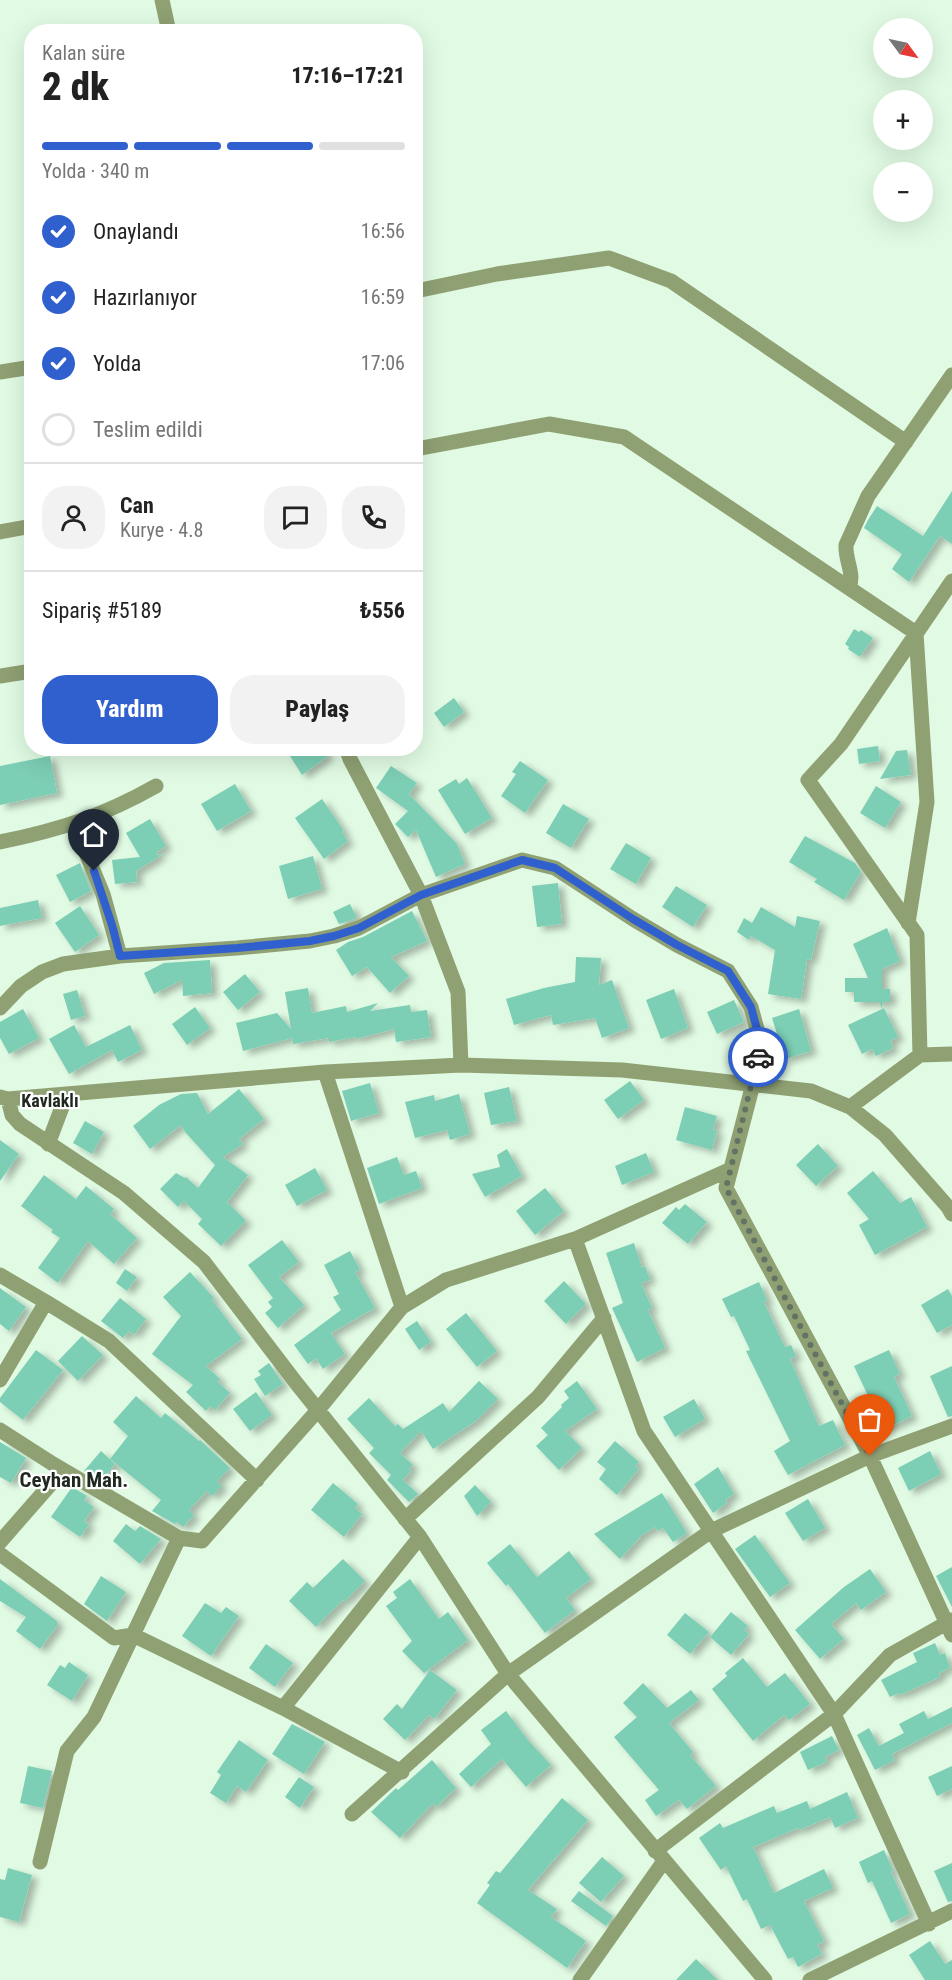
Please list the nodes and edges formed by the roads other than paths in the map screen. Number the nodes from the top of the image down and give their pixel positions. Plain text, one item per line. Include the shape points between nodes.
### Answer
1 (162, 0) edge
2 (167, 24) edge
3 (423, 290) edge
4 (24, 368) edge
5 (0, 372) edge
6 (952, 375) edge
7 (906, 442) junction
8 (423, 448) edge
9 (24, 528) edge
10 (0, 532) edge
11 (952, 581) edge
12 (849, 588) junction
13 (916, 633) junction
14 (24, 672) edge
15 (0, 676) edge
16 (349, 756) edge
17 (156, 786) dead end
18 (74, 825) junction
19 (0, 842) edge
20 (421, 895) junction
21 (908, 922) junction
22 (120, 956) junction
23 (0, 1008) edge
24 (952, 1054) edge
25 (920, 1055) junction
26 (461, 1065) junction
27 (325, 1072) junction
28 (753, 1084) junction
29 (68, 1094) junction
30 (4, 1098) edge
31 (850, 1107) junction
32 (48, 1144) junction
33 (731, 1169) junction
34 (952, 1214) edge
35 (575, 1239) junction
36 (0, 1275) edge
37 (46, 1302) junction
38 (402, 1306) junction
39 (604, 1318) junction
40 (0, 1380) edge
41 (318, 1410) junction
42 (952, 1426) edge
43 (0, 1430) edge
44 (870, 1456) junction
45 (63, 1470) junction
46 (257, 1479) junction
47 (405, 1519) junction
48 (711, 1531) junction
49 (420, 1537) junction
50 (179, 1538) junction
51 (0, 1542) edge
52 (0, 1554) edge
53 (950, 1626) edge
54 (133, 1635) junction
55 (508, 1674) junction
56 (283, 1708) junction
57 (834, 1714) junction
58 (402, 1772) junction
59 (352, 1814) dead end
60 (659, 1856) junction
61 (40, 1862) dead end
62 (951, 1915) edge
63 (929, 1924) junction
64 (580, 1980) edge
65 (765, 1980) edge
66 (810, 1980) edge

1 - 2 street
3 - 7 street via 609,258 671,281
4 - 5 street
6 - 7 street
7 - 12 street via 868,496 848,538 846,553 852,577
8 - 12 street via 549,424 624,437
9 - 10 street
11 - 13 street
12 - 13 street
13 - 21 street via 927,802
13 - 21 street via 841,744 808,780
14 - 15 street
16 - 20 street
17 - 18 street
18 - 19 street
18 - 22 street via 103,894
20 - 22 street via 359,928 310,941
20 - 26 street via 458,992
20 - 28 street via 522,860 555,868 633,919 728,971 751,1007 761,1044
21 - 25 street via 917,935
22 - 23 street via 63,964 42,972 21,986
24 - 25 street
25 - 31 street
26 - 27 street
26 - 28 street via 622,1070
27 - 29 street
27 - 38 street
28 - 31 street via 811,1091
28 - 33 street
29 - 30 street
29 - 32 street
30 - 32 street via 20,1124
31 - 34 street via 885,1135
32 - 41 street via 124,1193 204,1262
33 - 35 street
33 - 44 street via 726,1188
35 - 38 street via 446,1280
35 - 39 street
36 - 37 street
37 - 40 street
37 - 46 street via 109,1341
38 - 41 street
39 - 47 street via 538,1397
39 - 48 street via 644,1431
41 - 46 street
41 - 47 street
42 - 44 street
43 - 45 street
44 - 48 street
44 - 53 street
45 - 50 street
45 - 51 street
46 - 50 street via 202,1541
47 - 49 street
48 - 55 street
48 - 57 street
49 - 55 street
49 - 56 street
50 - 54 street
52 - 54 street via 114,1638
53 - 57 street via 890,1655
54 - 56 street
54 - 61 street via 94,1717 68,1752
55 - 58 street
55 - 60 street
56 - 58 street
57 - 60 street
57 - 63 street
58 - 59 street
60 - 64 street
60 - 65 street
62 - 63 street
63 - 66 street

